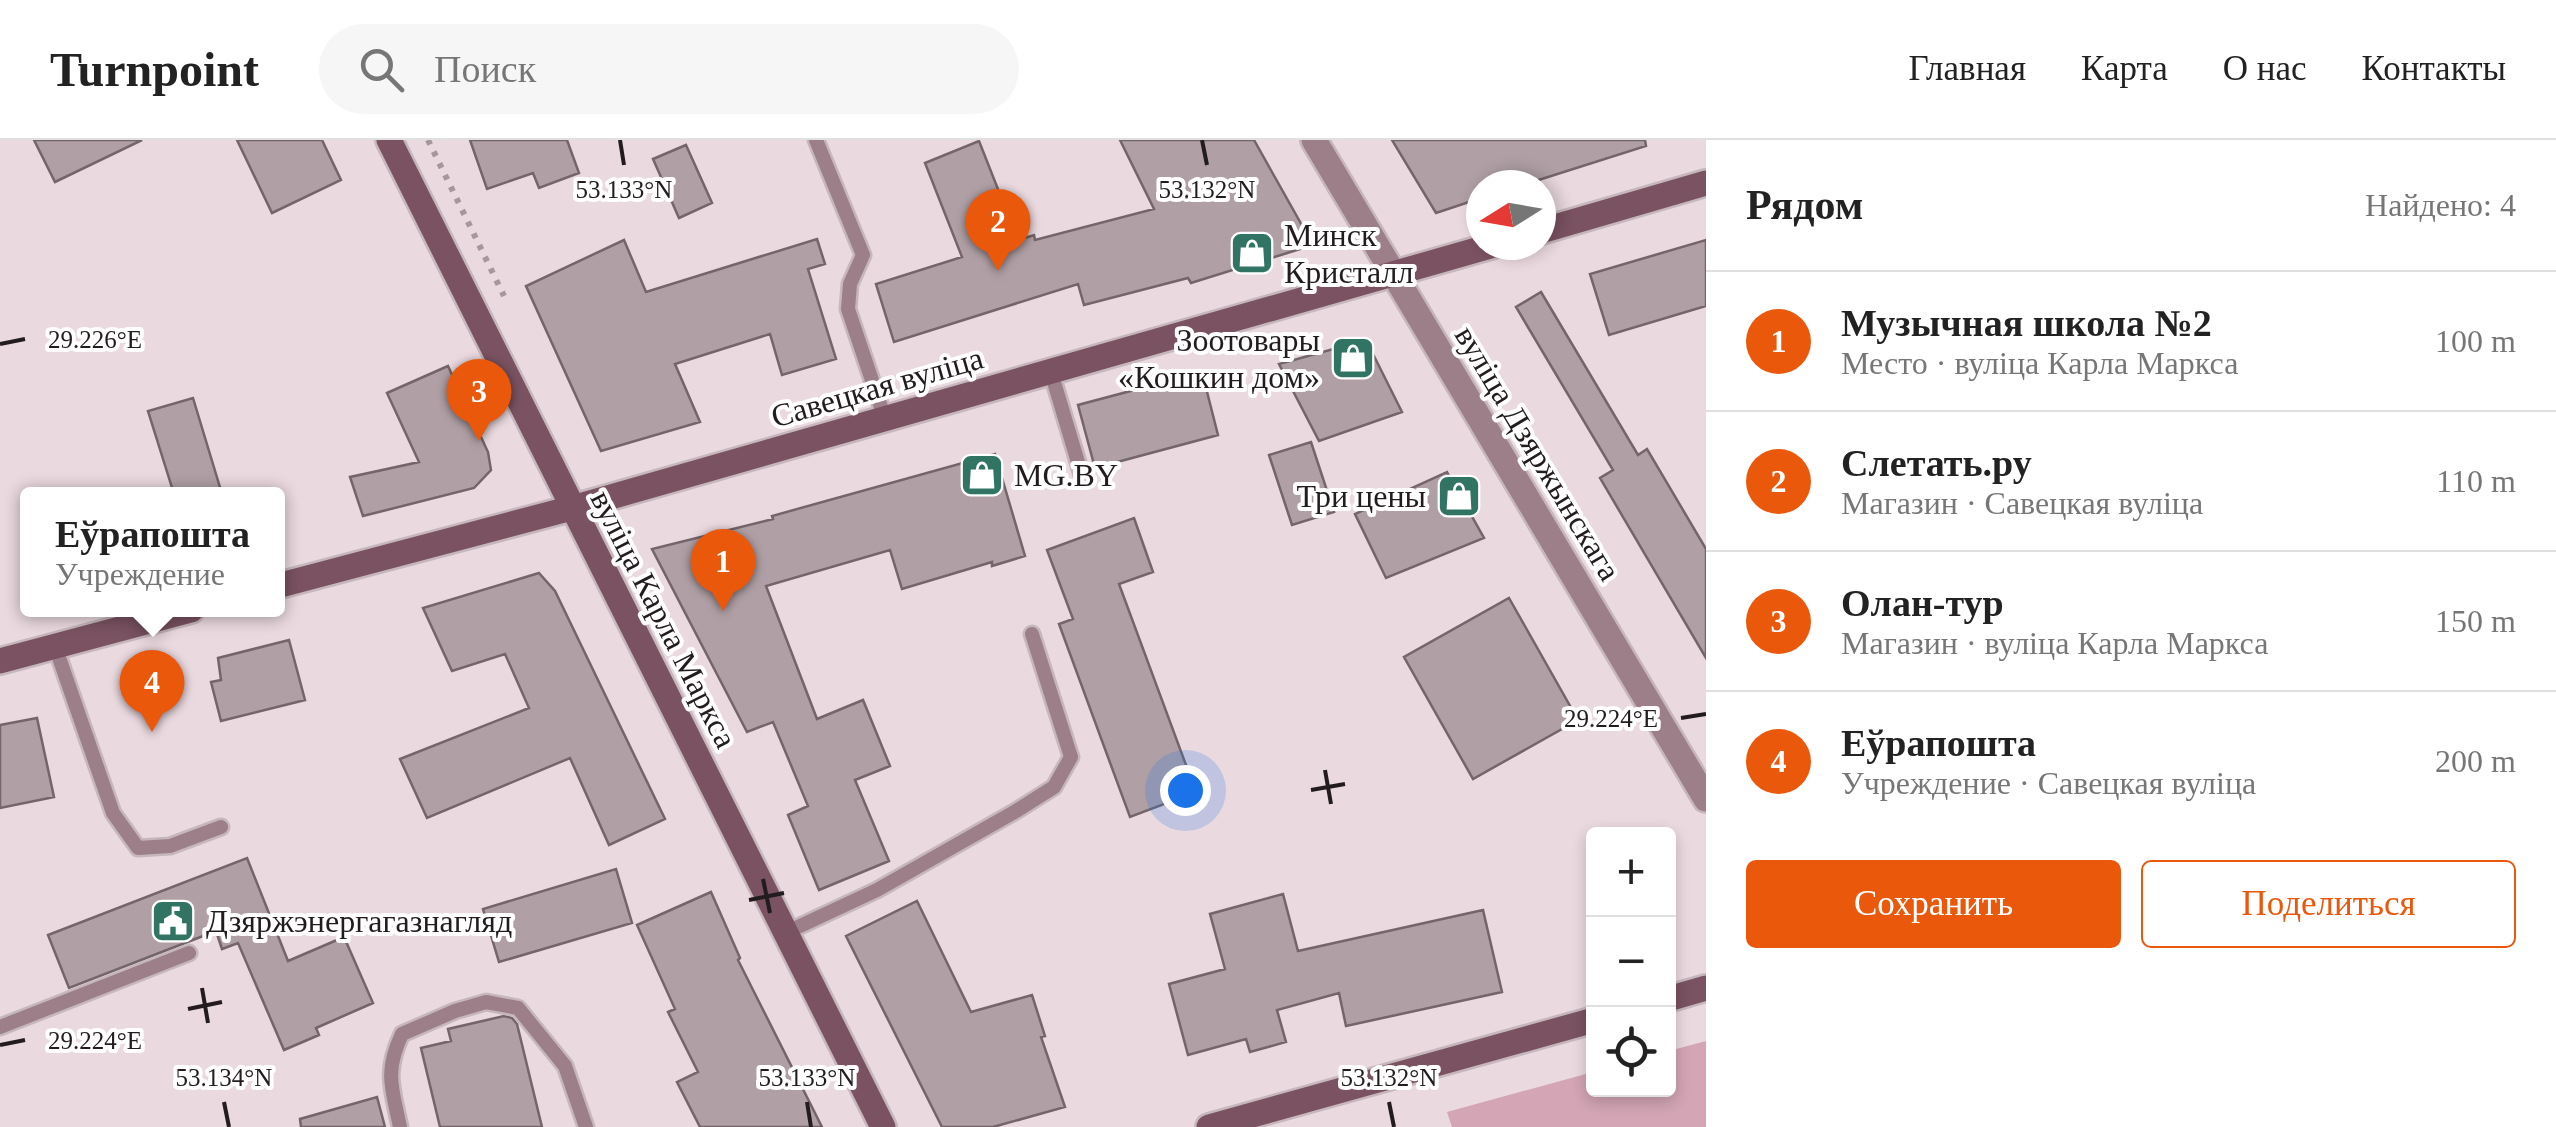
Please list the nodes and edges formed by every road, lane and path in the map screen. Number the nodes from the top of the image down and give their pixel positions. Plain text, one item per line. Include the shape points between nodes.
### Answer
1 (390, 140) edge
2 (816, 140) edge
3 (1314, 140) edge
4 (1706, 183) edge
5 (1556, 227) edge
6 (1466, 253) edge
7 (1394, 274) junction
8 (1051, 372) junction
9 (885, 418) junction
10 (1084, 479) dead end
11 (572, 508) junction
12 (285, 584) edge
13 (165, 617) edge
14 (1032, 634) dead end
15 (55, 646) junction
16 (0, 660) edge
17 (1705, 797) edge
18 (222, 826) dead end
19 (785, 933) junction
20 (189, 953) dead end
21 (1706, 988) edge
22 (1676, 996) edge
23 (1586, 1022) edge
24 (0, 1027) edge
25 (1239, 1124) edge
26 (400, 1127) edge
27 (586, 1127) edge
28 (883, 1127) edge
29 (1209, 1127) edge

1 - 11 street, вуліца Карла Маркса
2 - 9 lane via 863,255 848,309
3 - 7 street, вуліца Дзяржынскага
4 - 5 street
6 - 7 street, Савецкая вуліца
7 - 8 street, Савецкая вуліца
7 - 17 street, вуліца Дзяржынскага
8 - 9 street, Савецкая вуліца
8 - 10 lane
9 - 11 street, Савецкая вуліца
11 - 12 street, Савецкая вуліца
11 - 19 street, вуліца Карла Маркса
13 - 15 street
14 - 19 lane via 1071,757 1054,787 877,890
15 - 16 street
15 - 18 lane via 113,813 138,848 170,846
19 - 28 street, вуліца Карла Маркса
20 - 24 lane
21 - 22 street
23 - 25 street
25 - 29 street
26 - 27 lane via 390,1058 402,1034 486,1002 518,1008 565,1066

